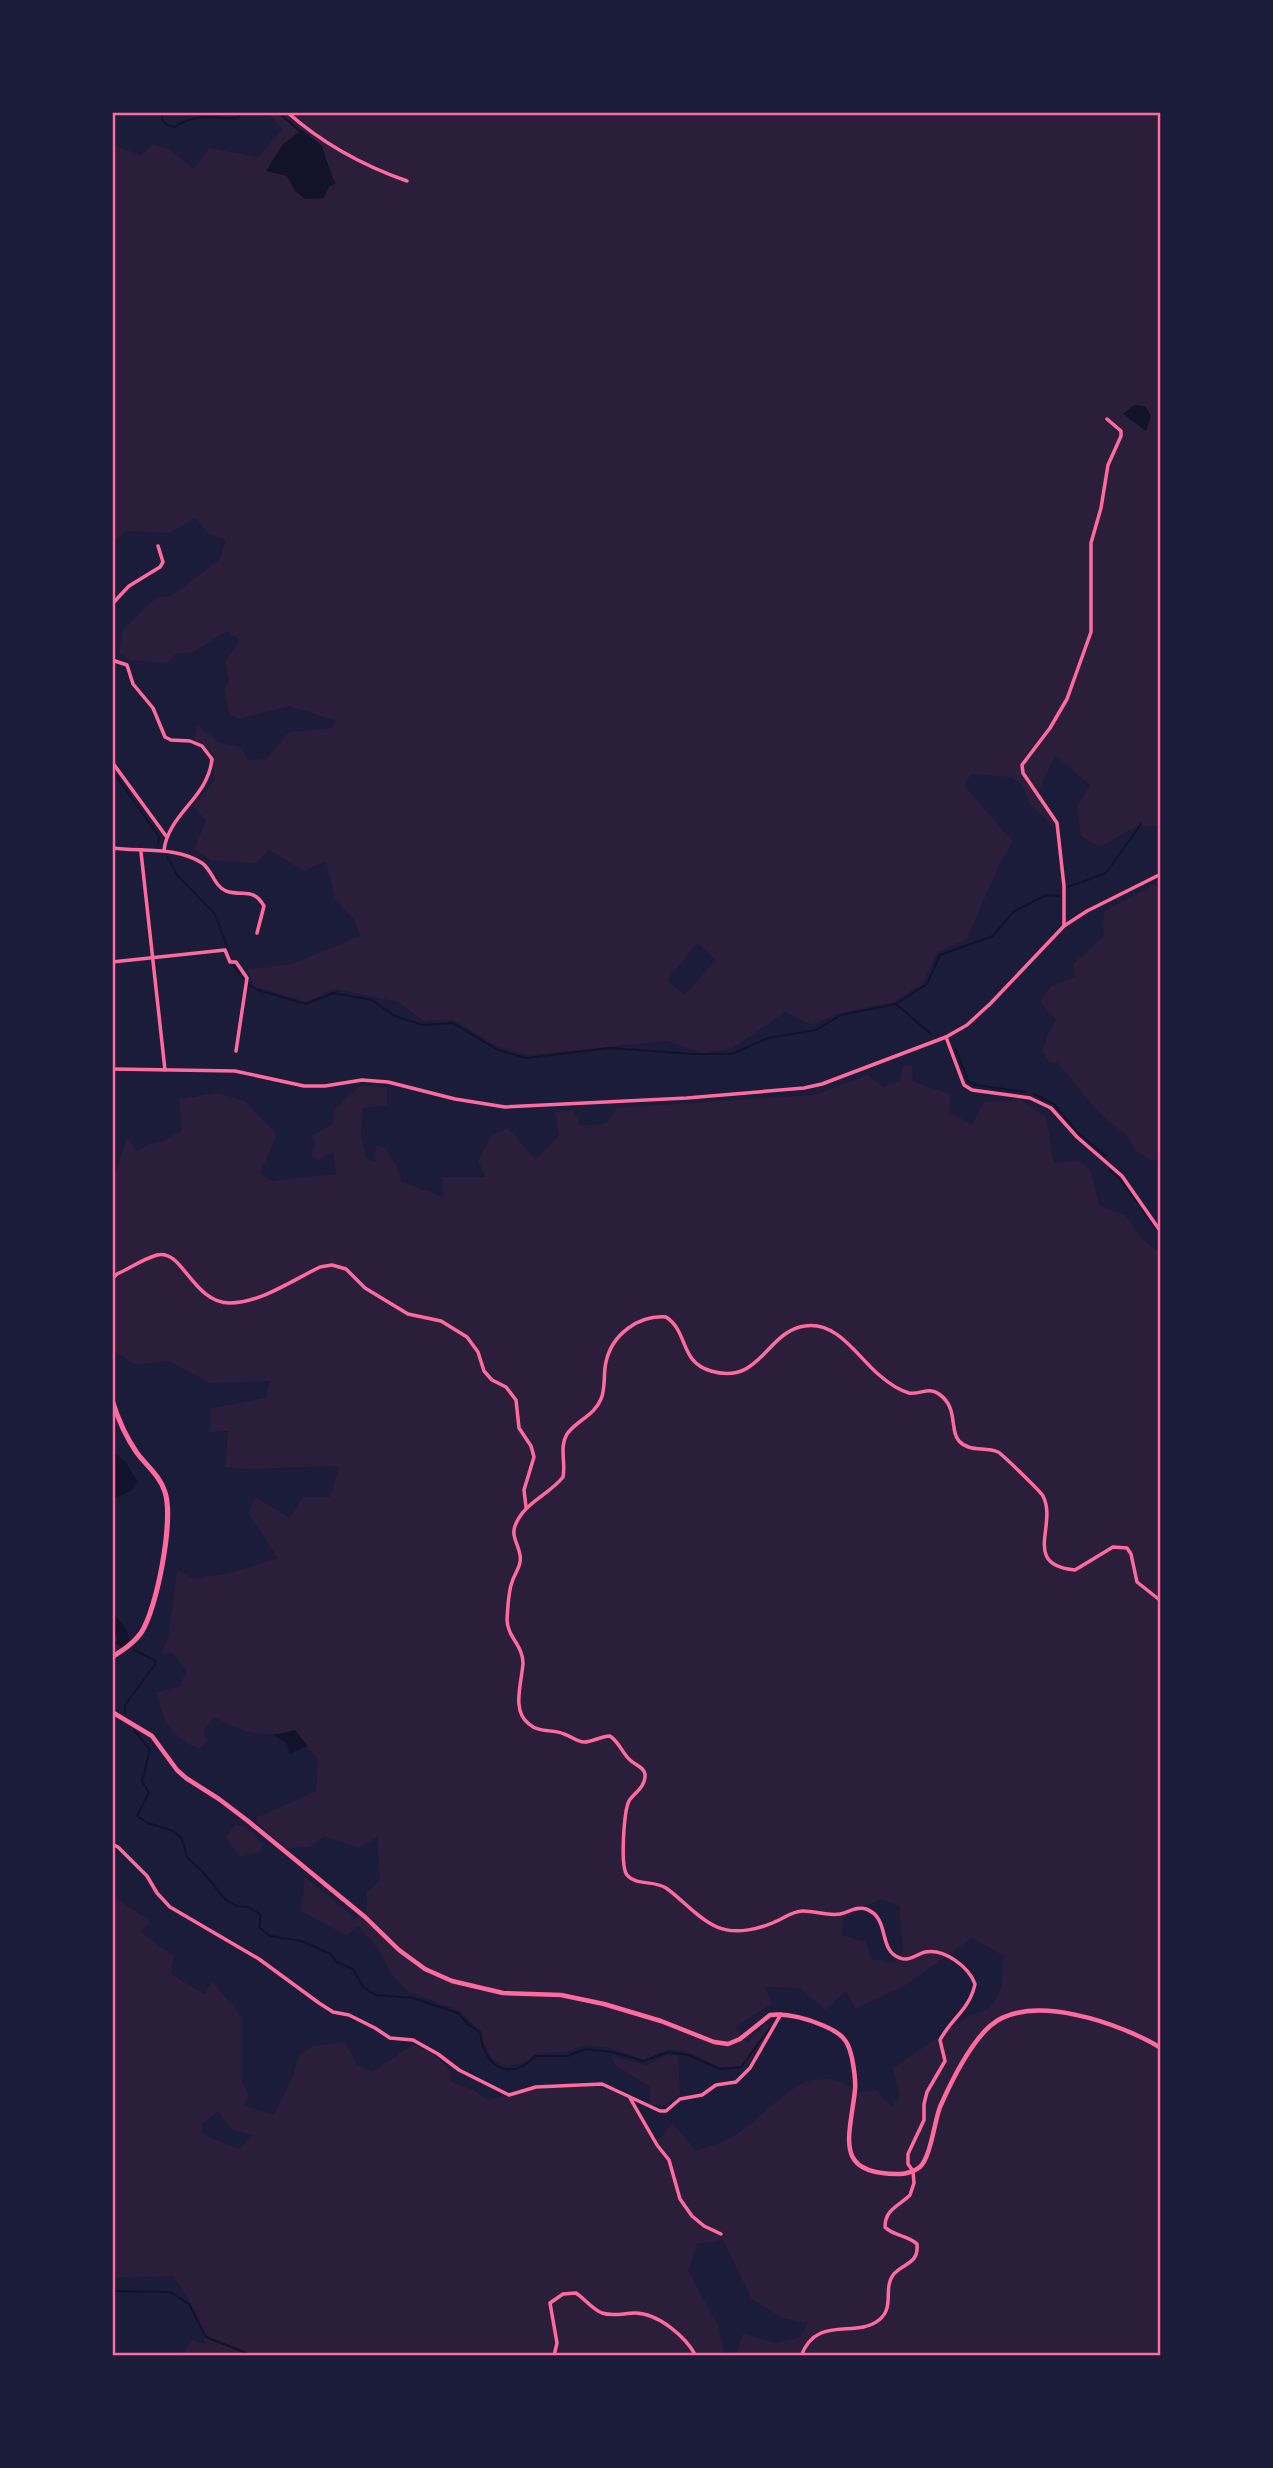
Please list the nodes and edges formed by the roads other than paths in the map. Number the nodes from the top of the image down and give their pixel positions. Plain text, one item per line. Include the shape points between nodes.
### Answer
1 (287, 112) edge
2 (407, 181) dead end
3 (1107, 419) dead end
4 (158, 546) dead end
5 (112, 604) edge
6 (112, 660) edge
7 (112, 762) edge
8 (166, 836) junction
9 (112, 848) edge
10 (164, 850) junction
11 (141, 852) junction
12 (1161, 874) edge
13 (1064, 926) junction
14 (257, 933) dead end
15 (152, 958) junction
16 (112, 962) edge
17 (946, 1037) junction
18 (236, 1051) dead end
19 (112, 1069) edge
20 (164, 1070) junction
21 (1161, 1232) edge
22 (112, 1279) edge
23 (112, 1400) edge
24 (526, 1507) junction
25 (1161, 1601) edge
26 (112, 1657) edge
27 (112, 1712) edge
28 (112, 1844) edge
29 (781, 2014) junction
30 (1161, 2048) edge
31 (631, 2098) junction
32 (913, 2171) junction
33 (721, 2234) dead end
34 (554, 2356) edge
35 (696, 2356) edge
36 (801, 2356) edge

1 - 2 street via 312,134 370,168
3 - 13 street via 1121,436 1108,465 1091,543 1091,632 1067,699 1022,765 1057,823
4 - 5 street via 160,567 128,586
6 - 8 street via 127,665 165,737 190,741 212,759 206,783
7 - 8 street
8 - 10 street
9 - 11 street
10 - 11 street
10 - 14 street via 198,860 226,891 259,897 264,906
11 - 15 street
12 - 13 street
13 - 17 street via 991,1003
15 - 16 street
15 - 18 street via 225,950 230,962 236,962 247,978
15 - 20 street
17 - 20 street via 804,1088 550,1106 505,1107 388,1082 304,1086 234,1071
17 - 21 street via 964,1085 1030,1098 1051,1108 1122,1176
19 - 20 street
22 - 24 street via 159,1254 182,1266 207,1297 245,1302 332,1265 346,1269 365,1288 408,1314 441,1321 467,1337 484,1371 516,1400 519,1428 534,1457 524,1490
23 - 26 main road via 118,1421 155,1472 168,1505 154,1605 129,1647
24 - 25 street via 563,1477 567,1434 595,1410 604,1387 606,1358 635,1322 666,1317 680,1329 692,1360 712,1372 737,1374 757,1362 784,1335 808,1325 841,1337 902,1390 939,1393 951,1409 958,1440 975,1450 990,1449 1008,1458 1036,1486 1047,1506 1043,1543 1049,1560 1075,1570 1113,1547 1126,1548 1137,1582
24 - 32 street via 513,1533 520,1563 511,1585 507,1619 523,1661 520,1715 538,1730 580,1741 610,1736 642,1768 644,1780 626,1809 623,1864 629,1877 659,1883 712,1925 729,1930 760,1927 804,1911 828,1915 867,1909 883,1925 891,1953 902,1959 923,1952 942,1953 972,1976 973,1996 940,2040 945,2061 928,2092 924,2120 908,2154
27 - 29 street via 152,1736 186,1778 248,1821 425,1969 452,1981 503,1993 561,1995 604,2004 714,2042 740,2039 770,2015
28 - 31 street via 146,1875 170,1907 259,1959 333,2012 349,2015 390,2038 413,2040 509,2095 536,2087 602,2084
29 - 31 street via 750,2068 736,2081 680,2099 666,2111
29 - 32 street via 835,2031 849,2047 855,2074 847,2137 853,2160 872,2171
30 - 32 street via 1086,2018 1048,2010 1011,2014 979,2038 948,2088 926,2157
31 - 33 street via 669,2160 680,2199 692,2216
32 - 36 street via 910,2195 889,2210 885,2227 911,2238 918,2249 912,2263 895,2272 888,2284 887,2311 867,2327 820,2333 804,2346
34 - 35 street via 557,2343 550,2303 563,2294 576,2293 601,2312 654,2318 689,2343

